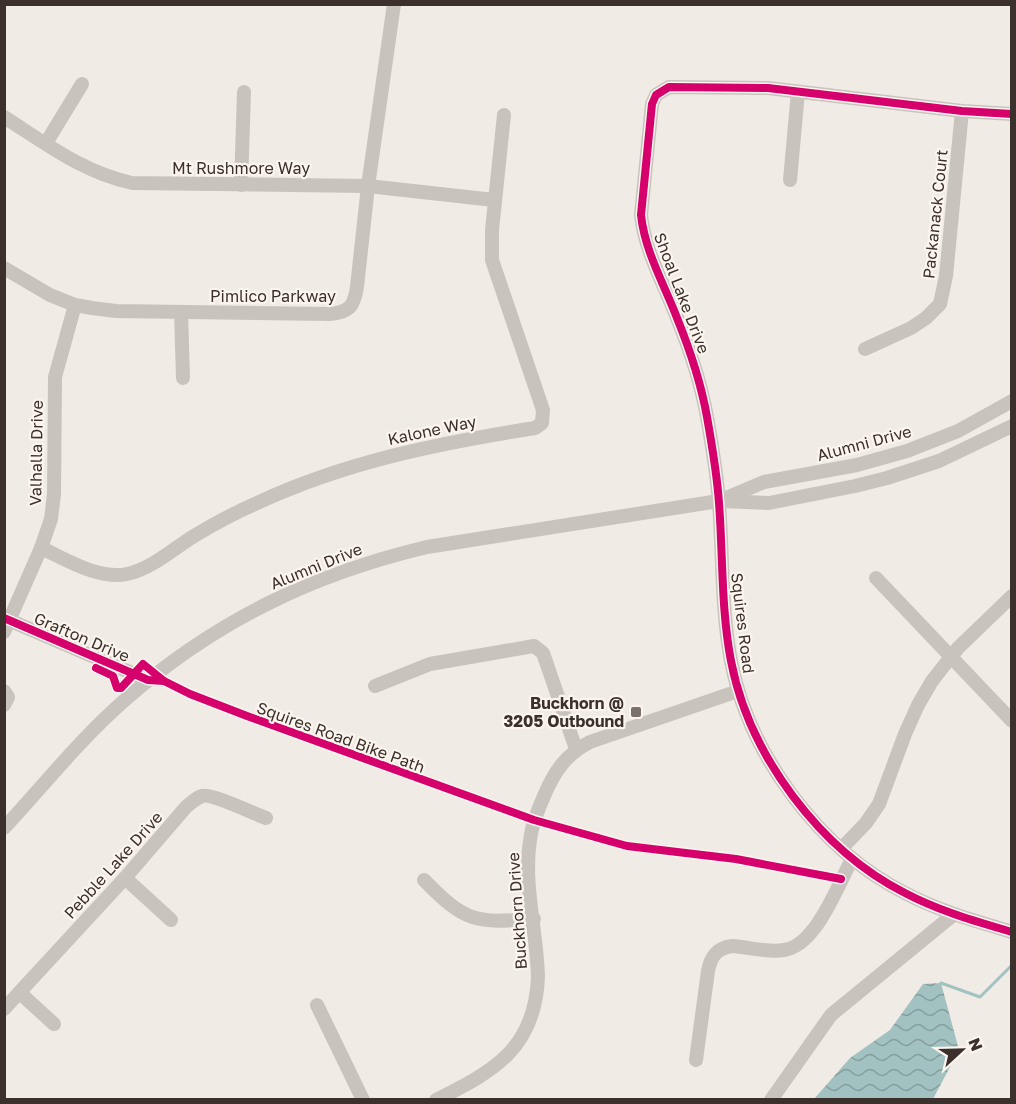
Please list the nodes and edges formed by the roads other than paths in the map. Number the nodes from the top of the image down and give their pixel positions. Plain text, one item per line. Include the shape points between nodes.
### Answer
1 (394, 4) edge
2 (82, 84) dead end
3 (244, 92) dead end
4 (798, 92) junction
5 (962, 111) junction
6 (1011, 114) edge
7 (504, 115) dead end
8 (4, 117) edge
9 (46, 143) junction
10 (790, 180) dead end
11 (241, 185) junction
12 (368, 186) junction
13 (494, 200) junction
14 (4, 268) edge
15 (75, 305) junction
16 (181, 312) junction
17 (865, 350) dead end
18 (183, 378) dead end
19 (1011, 401) edge
20 (1011, 426) edge
21 (719, 501) junction
22 (41, 548) junction
23 (876, 578) dead end
24 (1011, 596) edge
25 (6, 623) edge
26 (950, 657) junction
27 (148, 680) junction
28 (375, 686) dead end
29 (4, 691) edge
30 (738, 691) junction
31 (4, 705) edge
32 (1011, 721) edge
33 (576, 749) junction
34 (266, 818) dead end
35 (4, 828) edge
36 (847, 854) junction
37 (125, 878) junction
38 (424, 880) dead end
39 (953, 915) junction
40 (534, 919) junction
41 (171, 920) dead end
42 (1011, 932) edge
43 (20, 993) junction
44 (317, 1005) dead end
45 (4, 1009) edge
46 (54, 1024) dead end
47 (696, 1060) dead end
48 (363, 1100) edge
49 (436, 1100) edge
50 (771, 1100) edge

1 - 12 street, Pimlico Parkway
2 - 9 street
3 - 11 street
4 - 5 street, Shoal Lake Drive
4 - 10 street
4 - 21 street, Shoal Lake Drive via 676,86 656,94 652,104 642,197 643,234 696,368
5 - 6 street, Shoal Lake Drive
5 - 17 street, Packanack Court via 940,304 911,328
7 - 13 street, Kalone Way
8 - 9 street, Mt Rushmore Way
9 - 11 street, Mt Rushmore Way via 94,171 121,180
11 - 12 street, Mt Rushmore Way
12 - 13 street, Mt Rushmore Way
12 - 16 street, Pimlico Parkway via 356,297 346,311
13 - 22 street, Kalone Way via 492,260 543,410 544,420 539,426 414,449 322,477 231,515 152,563 126,574 100,573
14 - 15 street, Pimlico Parkway
15 - 16 street, Pimlico Parkway via 116,311
15 - 22 street, Valhalla Drive via 55,377 52,508
16 - 18 street
19 - 21 street, Alumni Drive via 958,431 907,451 857,465 764,482
20 - 21 street, Alumni Drive via 954,454 886,478 769,503
21 - 27 street, Alumni Drive via 380,558 274,600 207,638
21 - 30 street, Squires Road via 726,628
22 - 25 street, Valhalla Drive
23 - 26 street
24 - 26 street
25 - 27 street, Grafton Drive
26 - 32 street
26 - 36 street via 918,705 879,804
27 - 35 street, Alumni Drive via 124,700
28 - 33 street via 430,664 534,646 543,653
29 - 31 street via 8,697
30 - 33 street, Buckhorn Drive via 603,736
30 - 36 street, Squires Road via 784,783
33 - 40 street, Buckhorn Drive via 550,779 534,820 528,856
34 - 37 street, Pebble Lake Drive via 214,796 201,796 186,807
36 - 39 street, Squires Road via 904,893
36 - 47 street via 816,928 805,941 787,950 732,946 715,953 708,971
37 - 41 street
37 - 43 street, Pebble Lake Drive
38 - 40 street via 446,902 474,919
39 - 42 street, Squires Road
39 - 50 street via 831,1015
40 - 49 street, Buckhorn Drive via 538,991 525,1031 493,1069
43 - 45 street, Pebble Lake Drive
43 - 46 street
44 - 48 street

